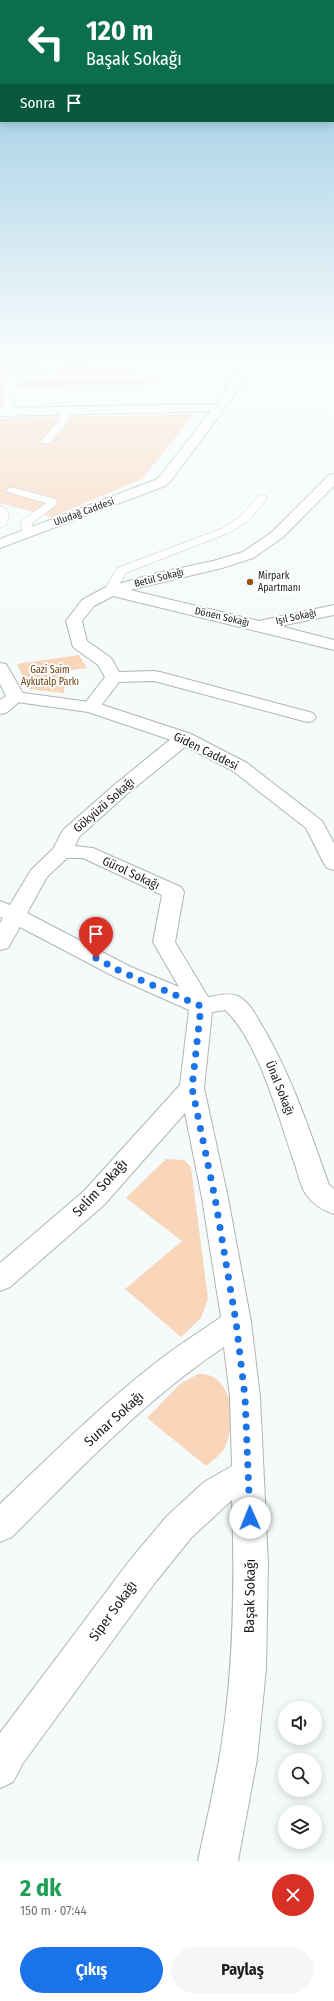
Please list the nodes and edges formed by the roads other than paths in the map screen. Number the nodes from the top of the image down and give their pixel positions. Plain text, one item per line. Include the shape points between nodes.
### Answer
1 (188, 448) edge
2 (334, 478) edge
3 (11, 490) dead end
4 (262, 498) dead end
5 (0, 509) edge
6 (0, 525) edge
7 (31, 532) junction
8 (0, 541) edge
9 (110, 591) junction
10 (334, 610) edge
11 (258, 626) junction
12 (334, 645) edge
13 (0, 668) edge
14 (114, 677) junction
15 (16, 697) junction
16 (91, 707) junction
17 (0, 709) edge
18 (307, 717) dead end
19 (184, 738) junction
20 (62, 852) junction
21 (334, 864) edge
22 (7, 913) edge
23 (0, 943) edge
24 (201, 1006) junction
25 (192, 1088) junction
26 (334, 1204) edge
27 (0, 1279) edge
28 (236, 1322) junction
29 (249, 1473) junction
30 (0, 1526) edge
31 (0, 1769) edge
32 (218, 1861) edge

1 - 7 street, Uludağ Caddesi via 160,483
2 - 9 street, Betül Sokağı via 277,535 248,555
3 - 7 lane via 52,500 51,504 26,522 26,528
4 - 9 lane via 245,518 227,530 121,571
5 - 6 lane via 3,514
7 - 8 street, Uludağ Caddesi
9 - 11 street, Dönen Sokağı
9 - 14 street, Betül Sokağı via 88,603 74,621 79,643 105,662
10 - 11 street, Işıl Sokağı
11 - 12 street, Dönen Sokağı
13 - 15 street
14 - 16 street
14 - 18 street via 154,676
15 - 16 street, Giden Caddesi
15 - 17 street
16 - 19 street, Giden Caddesi
19 - 20 street, Gökyüzü Sokağı via 70,834
19 - 21 street, Giden Caddesi via 240,767 315,825
20 - 22 street, Gökyüzü Sokağı via 38,874
20 - 24 street, Gürol Sokağı via 86,852 173,892 164,942
22 - 23 street, Gökyüzü Sokağı
22 - 24 street via 122,972
24 - 25 street, Başak Sokağı
24 - 26 street, Ünal Sokağı via 230,1002 243,1013 280,1084 318,1191
25 - 27 street, Selim Sokağı via 94,1198
25 - 28 street, Başak Sokağı via 215,1198
28 - 29 street, Başak Sokağı via 245,1397
28 - 30 street, Sunar Sokağı via 169,1370 135,1399
29 - 31 street, Siper Sokağı via 215,1493 179,1527 142,1572 10,1750
29 - 32 street, Başak Sokağı via 251,1562 248,1669 238,1759

